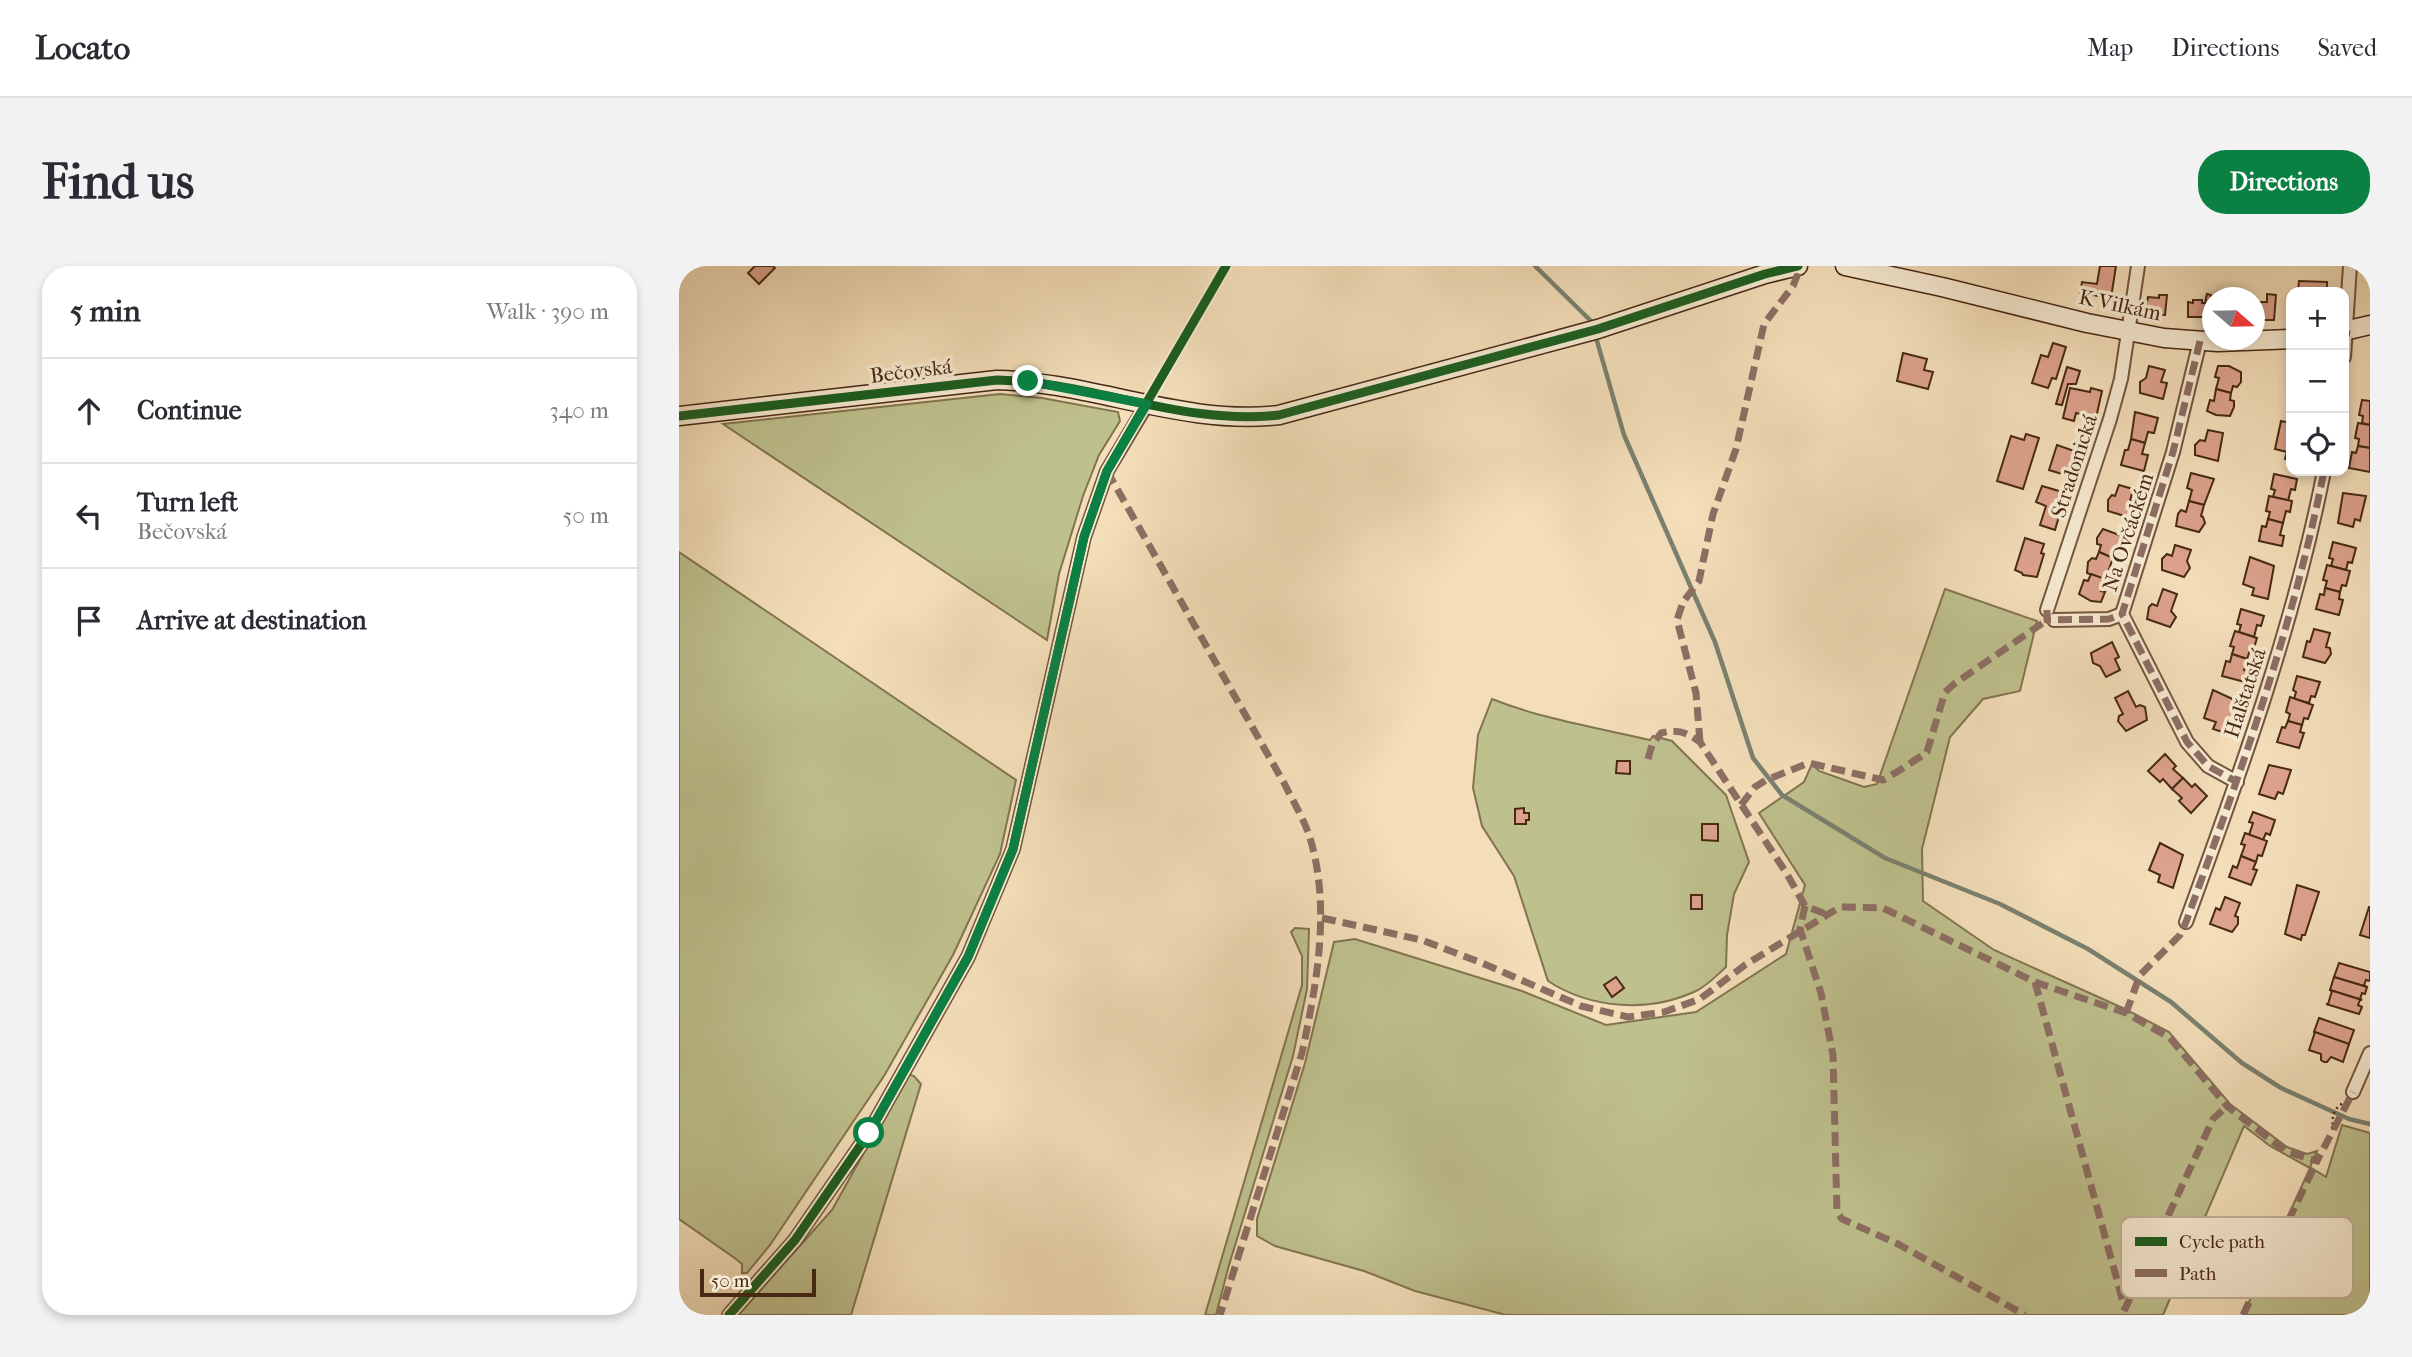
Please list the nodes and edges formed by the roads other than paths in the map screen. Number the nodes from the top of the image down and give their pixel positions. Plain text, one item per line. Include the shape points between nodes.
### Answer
1 (1797, 266) edge
2 (1845, 266) edge
3 (2138, 266) edge
4 (2350, 266) edge
5 (2348, 287) edge
6 (2370, 325) edge
7 (2349, 329) edge
8 (2129, 332) junction
9 (2286, 339) edge
10 (2200, 341) junction
11 (1147, 404) junction
12 (679, 416) edge
13 (2323, 476) edge
14 (2122, 614) junction
15 (2237, 782) junction
16 (2186, 922) dead end
17 (2369, 1058) edge
18 (2350, 1096) road end
19 (730, 1315) edge

1 - 11 street, Bečovská via 1594,330 1306,410 1228,418
2 - 8 street, K Vilkám
3 - 8 street, Stradonická
4 - 5 street
6 - 7 street
8 - 10 street, K Vilkám
8 - 14 street, Stradonická via 2110,419 2050,615 2109,619
9 - 10 street, K Vilkám
10 - 14 street, Na Ovčáckém via 2173,452
11 - 12 street, Bečovská via 1045,384 996,380
11 - 19 street via 1107,471 1084,537 1013,849 968,957 869,1133 795,1240
13 - 15 street, Halštatská via 2280,651
14 - 15 street, Na Ovčáckém via 2187,742 2208,766
15 - 16 street, Halštatská
17 - 18 street

